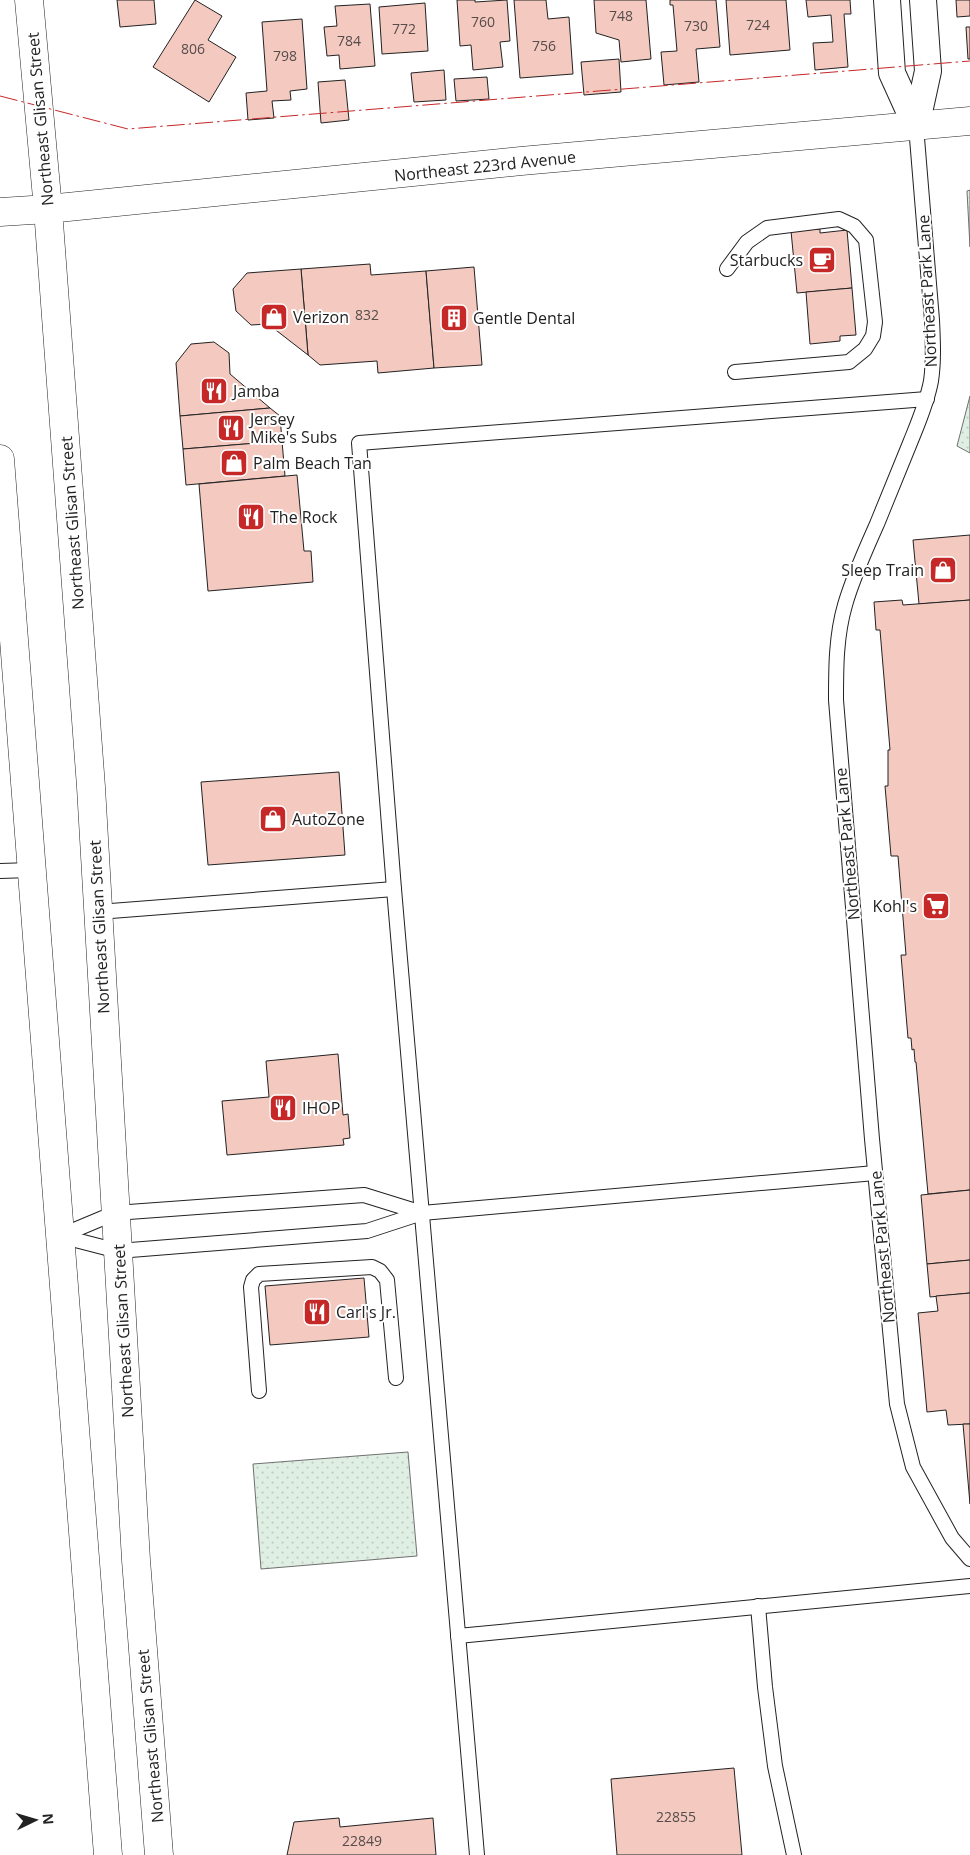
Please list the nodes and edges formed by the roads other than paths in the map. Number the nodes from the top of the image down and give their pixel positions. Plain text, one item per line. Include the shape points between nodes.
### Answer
1 (30, 0) edge
2 (887, 0) edge
3 (923, 0) edge
4 (970, 121) edge
5 (916, 126) junction
6 (48, 209) junction
7 (0, 212) edge
8 (727, 269) dead end
9 (735, 372) dead end
10 (927, 399) junction
11 (0, 459) edge
12 (31, 870) junction
13 (0, 871) edge
14 (394, 888) junction
15 (98, 912) junction
16 (875, 1173) junction
17 (116, 1213) junction
18 (422, 1213) junction
19 (60, 1236) junction
20 (118, 1251) junction
21 (396, 1378) dead end
22 (259, 1391) dead end
23 (970, 1558) edge
24 (970, 1586) edge
25 (758, 1606) junction
26 (458, 1636) junction
27 (108, 1855) edge
28 (159, 1855) edge
29 (477, 1855) edge
30 (794, 1855) edge

1 - 6 main road, Northeast Glisan Street
2 - 5 street, Northeast Park Lane via 892,73
3 - 5 street, Northeast Park Lane via 928,71
4 - 5 main road, Northeast 223rd Avenue
5 - 6 main road, Northeast 223rd Avenue via 521,161
5 - 10 lane, Northeast Park Lane via 933,346
6 - 7 main road, Northeast 223rd Avenue
6 - 15 main road, Northeast Glisan Street
8 - 9 lane via 747,242 767,228 839,219 854,226 866,240 875,322 873,336 865,349 849,362
10 - 14 lane via 358,444
10 - 16 lane, Northeast Park Lane via 856,571 838,635 836,700 839,748
11 - 12 main road
12 - 13 lane
12 - 19 main road
14 - 15 lane
14 - 18 lane
15 - 17 main road, Northeast Glisan Street
16 - 18 lane
16 - 23 lane, Northeast Park Lane via 897,1404 913,1467 952,1538
17 - 18 lane via 364,1196
17 - 19 lane
17 - 20 main road, Northeast Glisan Street
18 - 20 lane via 367,1231
18 - 26 lane
19 - 20 lane
19 - 27 main road
20 - 28 main road, Northeast Glisan Street via 136,1560
21 - 22 lane via 387,1280 380,1271 372,1267 259,1274 250,1287
24 - 25 lane
25 - 26 lane
25 - 30 lane via 775,1766
26 - 29 lane

